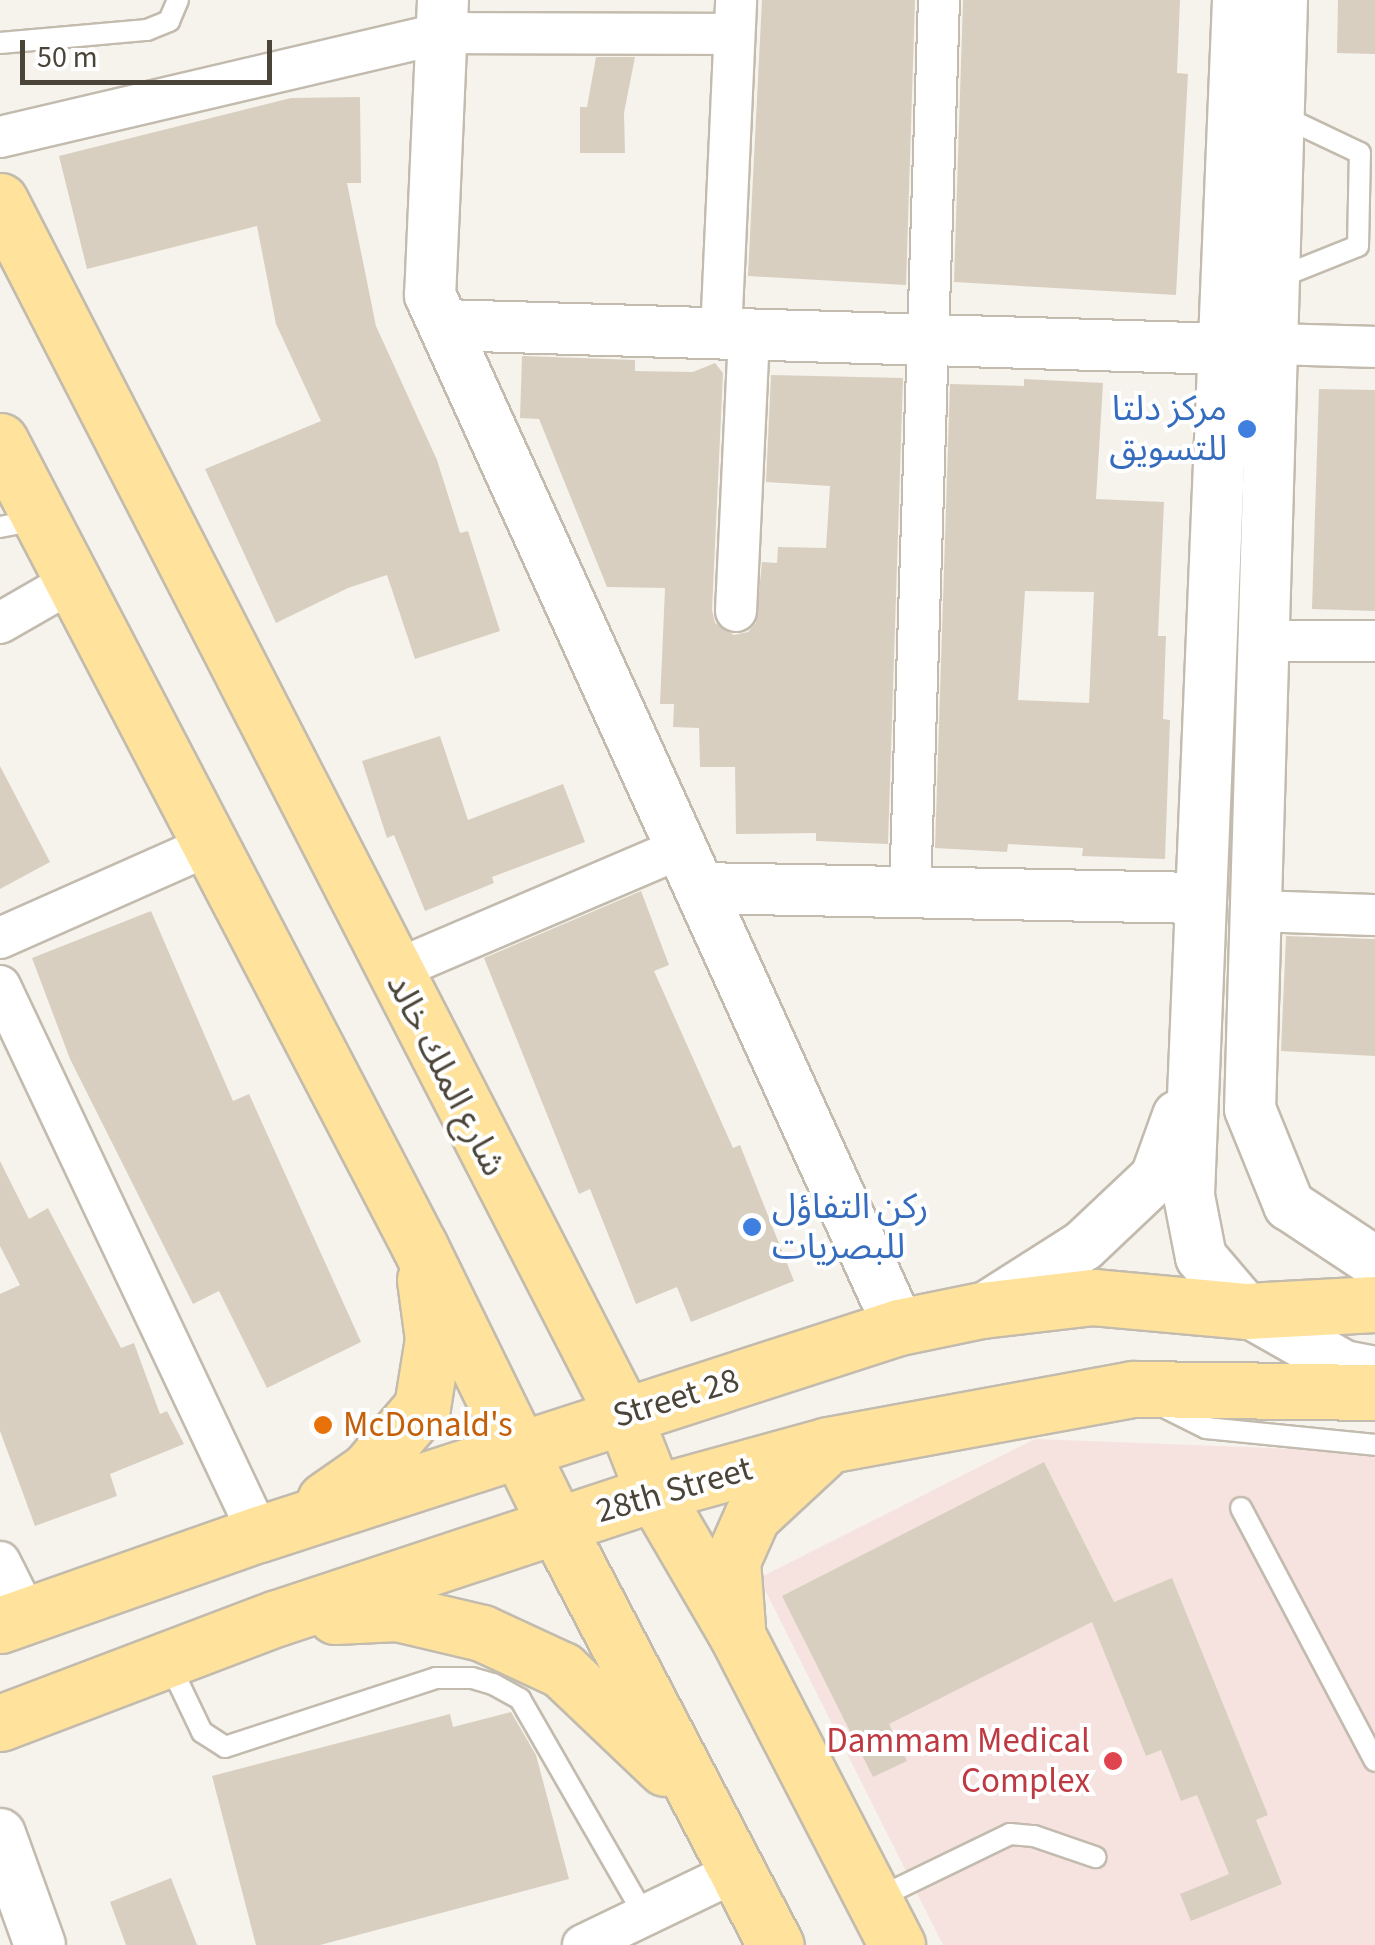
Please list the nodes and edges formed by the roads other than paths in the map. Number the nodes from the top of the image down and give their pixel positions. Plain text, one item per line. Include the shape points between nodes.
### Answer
1 (178, 0) edge
2 (940, 0) edge
3 (1238, 0) edge
4 (1282, 0) edge
5 (442, 16) edge
6 (735, 17) edge
7 (0, 44) edge
8 (1279, 114) junction
9 (0, 137) edge
10 (1368, 152) edge
11 (0, 201) edge
12 (1367, 246) edge
13 (1276, 279) junction
14 (444, 325) junction
15 (735, 334) junction
16 (925, 340) junction
17 (1275, 344) junction
18 (1375, 348) edge
19 (1223, 349) junction
20 (0, 440) edge
21 (21, 523) edge
22 (73, 582) junction
23 (736, 610) dead end
24 (0, 624) edge
25 (1263, 640) junction
26 (1375, 640) edge
27 (210, 844) junction
28 (691, 868) junction
29 (910, 892) junction
30 (1200, 898) junction
31 (1252, 911) junction
32 (1375, 915) edge
33 (0, 938) edge
34 (392, 971) junction
35 (0, 986) edge
36 (1194, 1068) junction
37 (420, 1247) junction
38 (1375, 1262) edge
39 (1375, 1304) edge
40 (982, 1310) junction
41 (1247, 1310) junction
42 (570, 1320) junction
43 (899, 1327) junction
44 (1375, 1372) edge
45 (732, 1382) junction
46 (1133, 1389) junction
47 (1375, 1392) edge
48 (623, 1414) junction
49 (1375, 1444) edge
50 (828, 1445) junction
51 (522, 1448) junction
52 (654, 1493) junction
53 (1241, 1508) dead end
54 (556, 1525) junction
55 (273, 1531) junction
56 (0, 1562) edge
57 (278, 1618) junction
58 (14, 1621) edge
59 (737, 1635) junction
60 (166, 1657) junction
61 (0, 1722) edge
62 (1375, 1761) edge
63 (708, 1816) junction
64 (1, 1839) edge
65 (1095, 1858) dead end
66 (737, 1870) junction
67 (644, 1916) junction
68 (885, 1923) edge
69 (40, 1945) edge
70 (583, 1945) edge
71 (776, 1945) edge

1 - 7 lane via 170,21 147,30
2 - 16 street
3 - 19 street
4 - 8 street
5 - 6 street
5 - 9 street
5 - 14 street via 430,295
6 - 15 street
8 - 10 lane
8 - 13 street
10 - 12 lane
11 - 34 main road, شارع الملك خالد
12 - 13 lane
13 - 17 street
14 - 15 street
14 - 28 street
15 - 16 street
15 - 23 street
16 - 19 street
16 - 29 street
17 - 18 street
17 - 25 street
19 - 30 street
20 - 21 main road
21 - 22 main road
22 - 24 street
22 - 27 main road
25 - 26 street
25 - 31 street
27 - 33 street
27 - 37 main road
28 - 29 street
28 - 34 street
28 - 43 street
29 - 30 street
30 - 36 street
31 - 32 street
31 - 38 street via 1250,1109 1289,1205
34 - 42 main road, شارع الملك خالد
35 - 55 street
36 - 40 street via 1156,1178 1083,1246
36 - 41 street via 1189,1196 1201,1257
37 - 51 main road
37 - 55 main road via 433,1339 422,1407 368,1470
39 - 41 main road, Street 28
40 - 41 main road, Street 28 via 1093,1297
40 - 43 main road, Street 28
41 - 44 street via 1344,1366
42 - 45 main road via 607,1363 648,1377
42 - 48 main road, شارع الملك خالد
43 - 45 main road, Street 28
45 - 48 main road, Street 28
46 - 47 main road, 28th Street
46 - 49 lane via 1206,1428
46 - 50 main road, 28th Street
48 - 51 main road, Street 28
48 - 52 main road, شارع الملك خالد
50 - 52 main road, 28th Street
50 - 59 main road via 752,1516 732,1562
51 - 54 main road
51 - 55 main road, Street 28
52 - 54 main road, 28th Street
52 - 59 main road, شارع الملك خالد
53 - 62 lane
54 - 57 main road, 28th Street
54 - 63 main road
55 - 58 main road, Street 28
56 - 58 street
57 - 60 main road, 28th Street
57 - 63 main road via 398,1613 482,1633 562,1670
59 - 68 main road, شارع الملك خالد
60 - 61 main road, 28th Street
60 - 67 lane via 202,1732 224,1747 436,1678 493,1684 520,1700
63 - 66 main road
64 - 69 street
65 - 68 lane via 1010,1834
66 - 67 street
66 - 71 main road
67 - 70 street

